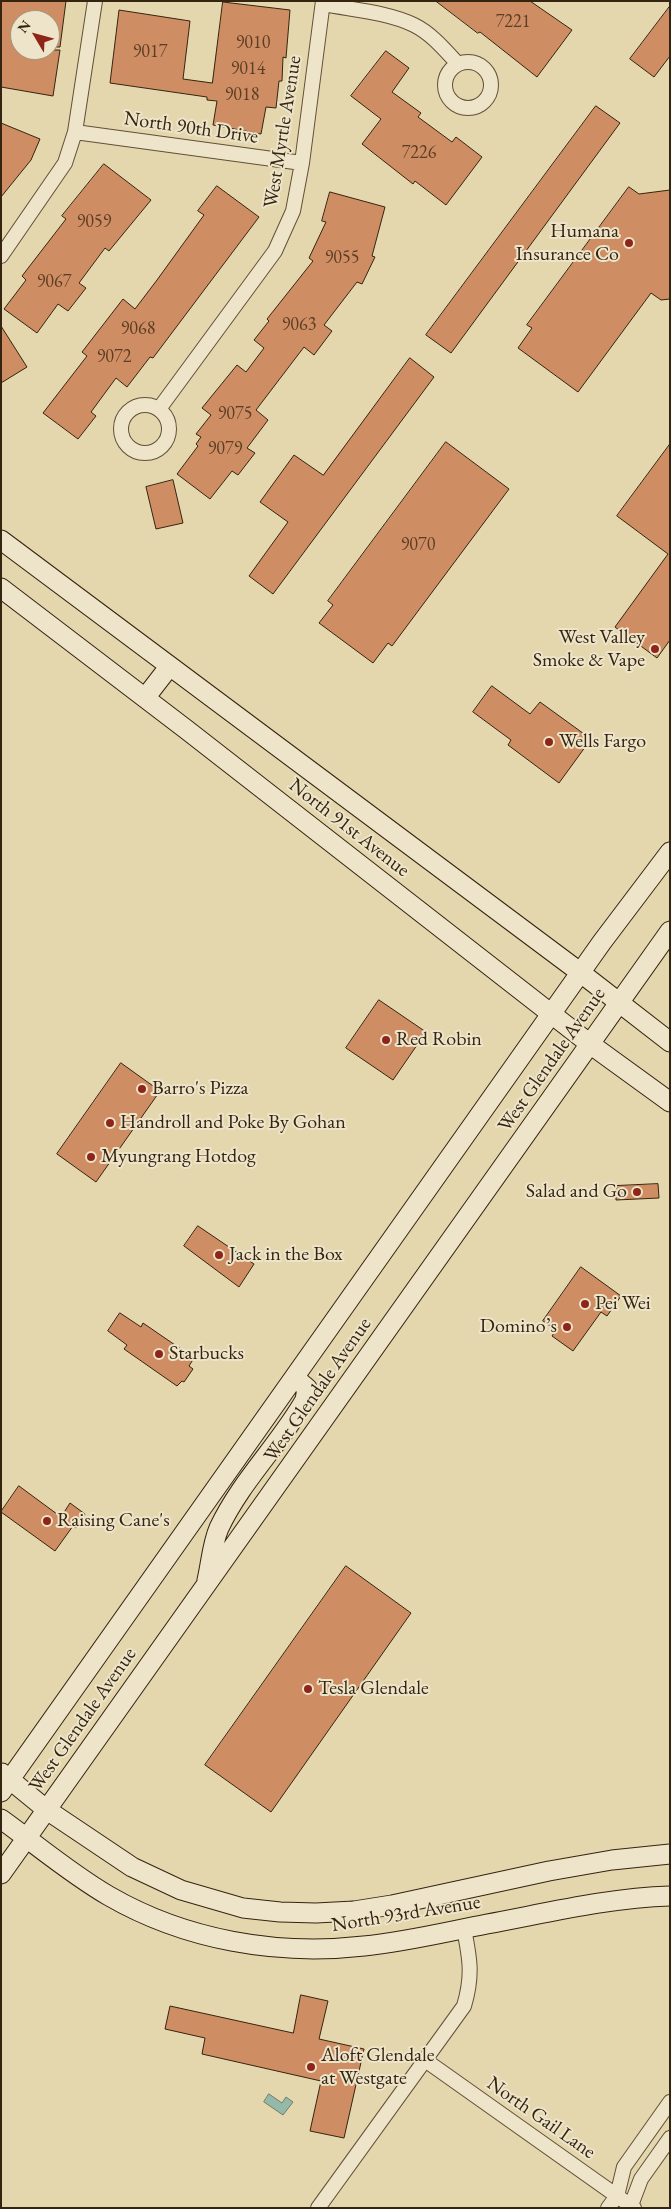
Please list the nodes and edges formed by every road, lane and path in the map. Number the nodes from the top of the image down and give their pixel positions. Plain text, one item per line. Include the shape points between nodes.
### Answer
1 (95, 1) edge
2 (323, 3) edge
3 (458, 64) dead end
4 (75, 132) junction
5 (302, 163) junction
6 (1, 256) edge
7 (160, 409) dead end
8 (1, 540) edge
9 (1, 588) edge
10 (169, 667) junction
11 (145, 698) junction
12 (670, 852) edge
13 (670, 931) edge
14 (581, 972) junction
15 (619, 1002) junction
16 (552, 1014) junction
17 (670, 1042) edge
18 (590, 1044) junction
19 (670, 1102) edge
20 (295, 1378) junction
21 (206, 1586) junction
22 (4, 1781) edge
23 (47, 1810) junction
24 (1, 1820) edge
25 (27, 1838) junction
26 (670, 1854) edge
27 (1, 1874) edge
28 (670, 1896) edge
29 (464, 1929) junction
30 (426, 2060) junction
31 (670, 2102) edge
32 (670, 2138) edge
33 (617, 2196) junction
34 (632, 2207) edge
35 (318, 2208) edge
36 (608, 2208) edge

1 - 4 street
2 - 3 street via 415,25 436,40
2 - 5 street, West Myrtle Avenue
4 - 5 street, North 90th Drive
4 - 6 street via 64,163
5 - 7 street, West Myrtle Avenue via 293,211 275,250
8 - 10 main road, North 91st Avenue
9 - 11 main road, North 91st Avenue
10 - 11 main road
10 - 14 main road, North 91st Avenue
11 - 16 main road, North 91st Avenue
12 - 14 main road, West Glendale Avenue
13 - 15 main road, West Glendale Avenue
14 - 15 main road, North 91st Avenue
14 - 16 main road, West Glendale Avenue
15 - 17 main road, North 91st Avenue
15 - 18 main road, West Glendale Avenue
16 - 18 main road, North 91st Avenue
16 - 20 main road, West Glendale Avenue
18 - 19 main road, North 91st Avenue
18 - 21 main road, West Glendale Avenue
20 - 21 main road via 307,1388 305,1400 220,1526
20 - 22 main road, West Glendale Avenue
21 - 23 main road, West Glendale Avenue
22 - 23 main road, North 93rd Avenue
23 - 25 main road, West Glendale Avenue
23 - 26 main road, North 93rd Avenue via 132,1867 181,1890 223,1904 280,1912 354,1911 558,1869
24 - 25 main road, North 93rd Avenue
25 - 27 main road, West Glendale Avenue
25 - 29 main road, North 93rd Avenue via 110,1897 158,1920 217,1938 279,1948 337,1949
28 - 29 main road, North 93rd Avenue via 620,1900
29 - 30 street via 471,1967 467,1994 458,2017
30 - 33 street, North Gail Lane
30 - 35 street
31 - 33 street via 624,2167
32 - 34 street via 641,2179
33 - 34 street, North Gail Lane
33 - 36 street

